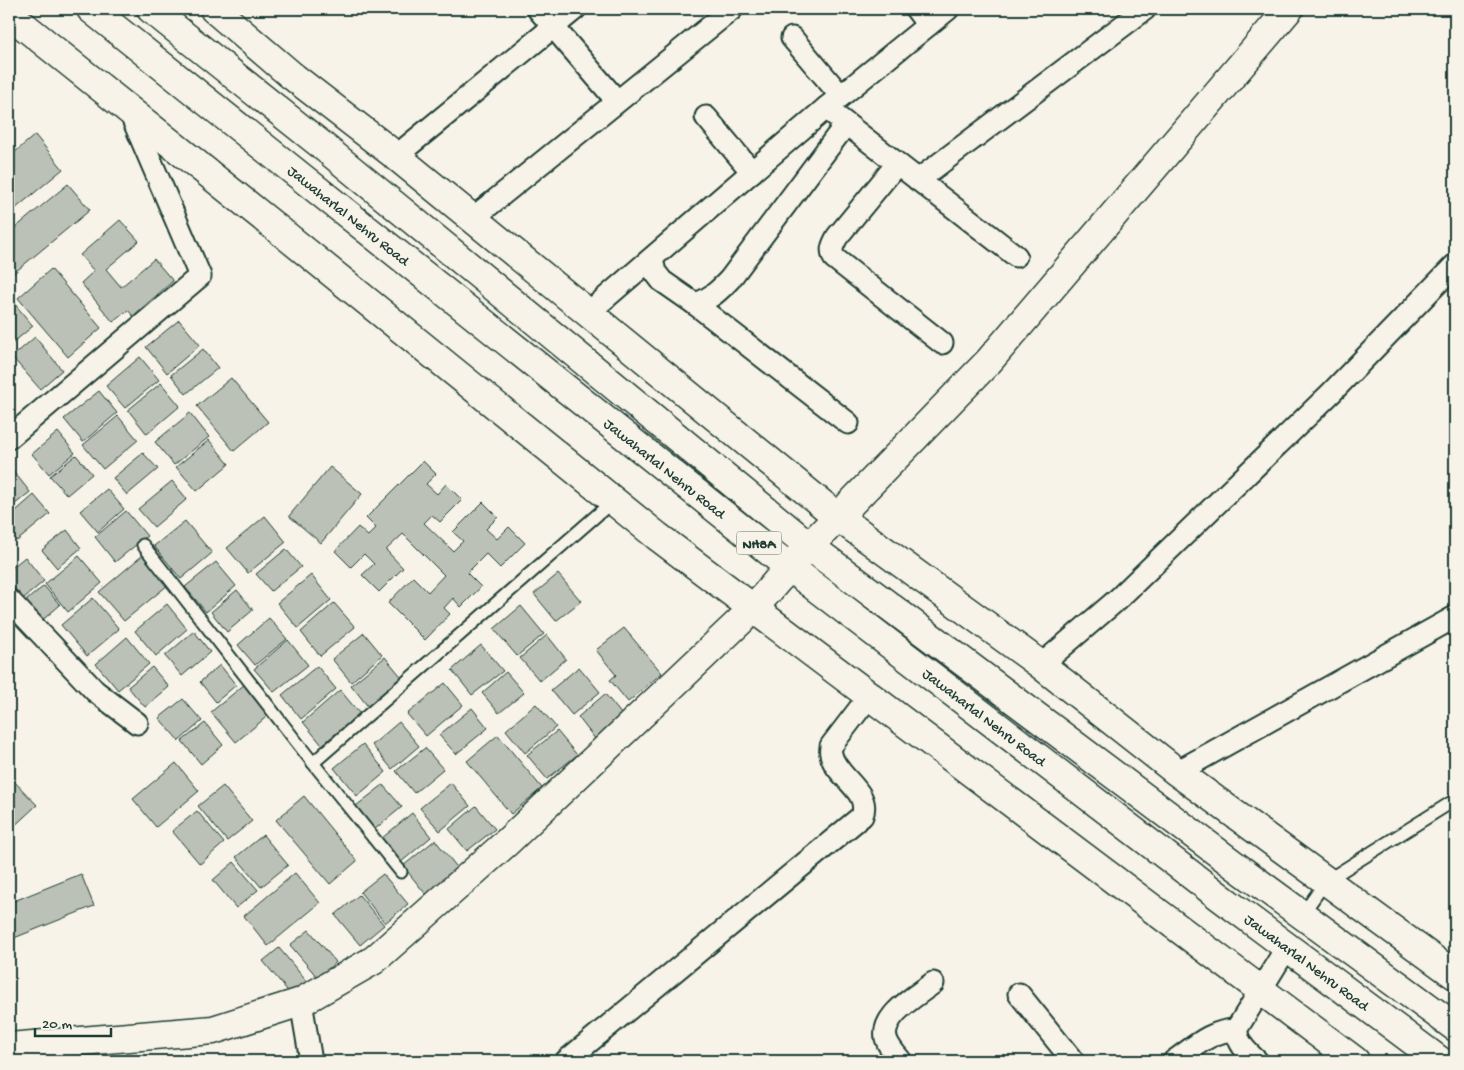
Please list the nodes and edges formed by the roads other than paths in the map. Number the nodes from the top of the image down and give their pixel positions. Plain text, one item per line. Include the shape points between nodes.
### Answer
1 (91, 9) edge
2 (151, 9) edge
3 (214, 9) edge
4 (538, 9) edge
5 (576, 9) edge
6 (732, 9) edge
7 (948, 9) edge
8 (1145, 9) edge
9 (1283, 11) edge
10 (9, 14) edge
11 (922, 17) edge
12 (553, 27) junction
13 (792, 38) dead end
14 (617, 101) junction
15 (834, 102) junction
16 (129, 110) junction
17 (706, 117) dead end
18 (846, 124) junction
19 (396, 156) junction
20 (897, 164) junction
21 (752, 172) junction
22 (918, 180) junction
23 (472, 219) junction
24 (1016, 256) dead end
25 (652, 259) junction
26 (1455, 265) edge
27 (695, 304) junction
28 (588, 314) junction
29 (942, 343) dead end
30 (848, 423) dead end
31 (9, 438) edge
32 (613, 501) junction
33 (838, 517) junction
34 (143, 545) dead end
35 (809, 546) junction
36 (789, 567) junction
37 (9, 600) edge
38 (753, 609) junction
39 (1455, 617) edge
40 (1041, 665) junction
41 (870, 696) junction
42 (137, 723) dead end
43 (313, 763) junction
44 (1176, 772) junction
45 (1455, 800) edge
46 (401, 872) dead end
47 (1326, 882) junction
48 (1302, 915) junction
49 (1287, 947) junction
50 (1455, 975) edge
51 (933, 983) dead end
52 (1260, 990) junction
53 (1019, 994) dead end
54 (301, 1002) junction
55 (1455, 1027) edge
56 (1236, 1030) junction
57 (9, 1047) edge
58 (311, 1061) edge
59 (566, 1061) edge
60 (900, 1061) edge
61 (1073, 1061) edge
62 (1174, 1061) edge
63 (1257, 1061) edge
64 (1355, 1061) edge
65 (1440, 1061) edge

1 - 36 street, Jawaharlal Nehru Road / NH8A
2 - 35 street, Jawaharlal Nehru Road / NH8A
3 - 19 street via 291,75
4 - 12 street
5 - 12 street
6 - 14 street
7 - 11 street
8 - 22 street
9 - 33 street via 990,360
10 - 16 street
11 - 15 street
12 - 14 street
12 - 19 street
13 - 15 street
14 - 23 street
15 - 18 street
15 - 21 street
16 - 31 street via 200,276
16 - 32 street
17 - 21 street
18 - 20 street
18 - 27 street via 730,279 707,300
19 - 23 street
20 - 22 street
20 - 29 street via 838,237 831,252 834,258
21 - 25 street
22 - 24 street
23 - 28 street
25 - 27 street via 655,272 662,281
25 - 28 street
26 - 40 street via 1331,393 1168,551
27 - 30 street
28 - 33 street
32 - 38 street
32 - 43 lane
33 - 35 street
33 - 40 street
34 - 43 lane
35 - 36 street
35 - 48 street, Jawaharlal Nehru Road / NH8A
36 - 38 street
36 - 49 street, Jawaharlal Nehru Road / NH8A
37 - 42 street via 95,691
38 - 41 street
38 - 54 street via 505,844 374,960
39 - 44 street
40 - 44 street
41 - 52 street
41 - 59 street via 831,746 834,763 864,802 862,816
43 - 46 lane
44 - 47 street
45 - 47 lane
47 - 48 lane
47 - 50 street
48 - 55 street, Jawaharlal Nehru Road / NH8A
49 - 52 street
49 - 65 street, Jawaharlal Nehru Road / NH8A
51 - 60 street via 892,1015 885,1029 886,1039
52 - 56 street
52 - 64 street
53 - 61 street
54 - 57 street via 213,1030
54 - 58 street
56 - 62 street via 1216,1033
56 - 63 street via 1243,1048

